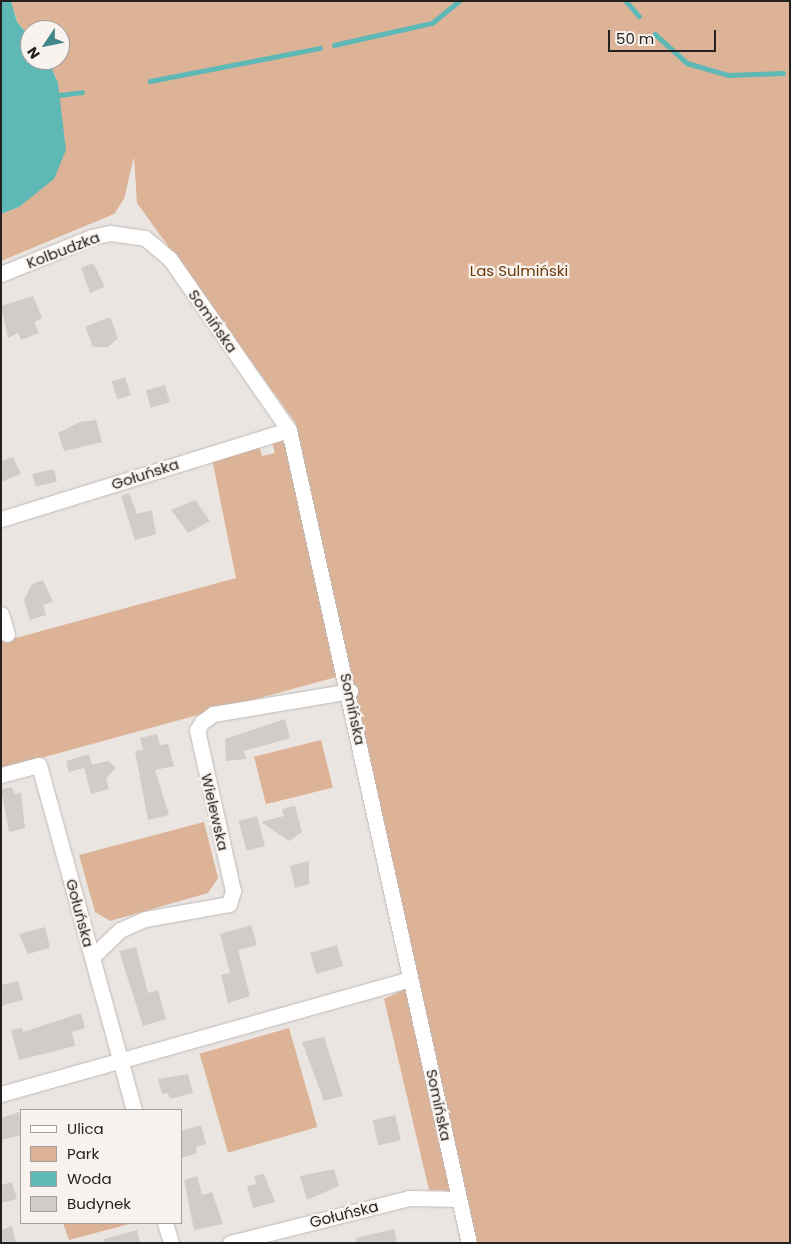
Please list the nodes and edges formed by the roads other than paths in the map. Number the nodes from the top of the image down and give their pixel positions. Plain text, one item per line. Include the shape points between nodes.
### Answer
1 (127, 234) joint
2 (1, 274) edge
3 (289, 430) junction
4 (1, 519) edge
5 (1, 614) edge
6 (7, 634) dead end
7 (350, 691) junction
8 (1, 775) edge
9 (92, 957) junction
10 (410, 979) junction
11 (120, 1061) junction
12 (1, 1094) edge
13 (134, 1109) edge
14 (459, 1199) junction
15 (166, 1224) edge
16 (171, 1243) edge
17 (230, 1243) edge
18 (469, 1243) edge

1 - 2 street, Kolbudzka via 91,237
1 - 3 street, Somińska via 145,238 170,259
3 - 4 street, Gołuńska
3 - 7 street, Somińska
5 - 6 street
7 - 9 street, Wielewska via 213,714 202,722 197,730 233,891 229,904 144,919 120,930
7 - 10 street, Somińska
8 - 9 street, Gołuńska via 39,765
9 - 11 street, Gołuńska
10 - 11 street
10 - 14 street, Somińska
11 - 12 street
11 - 13 street, Gołuńska
14 - 17 street, Gołuńska via 409,1198
14 - 18 street, Somińska
15 - 16 street

